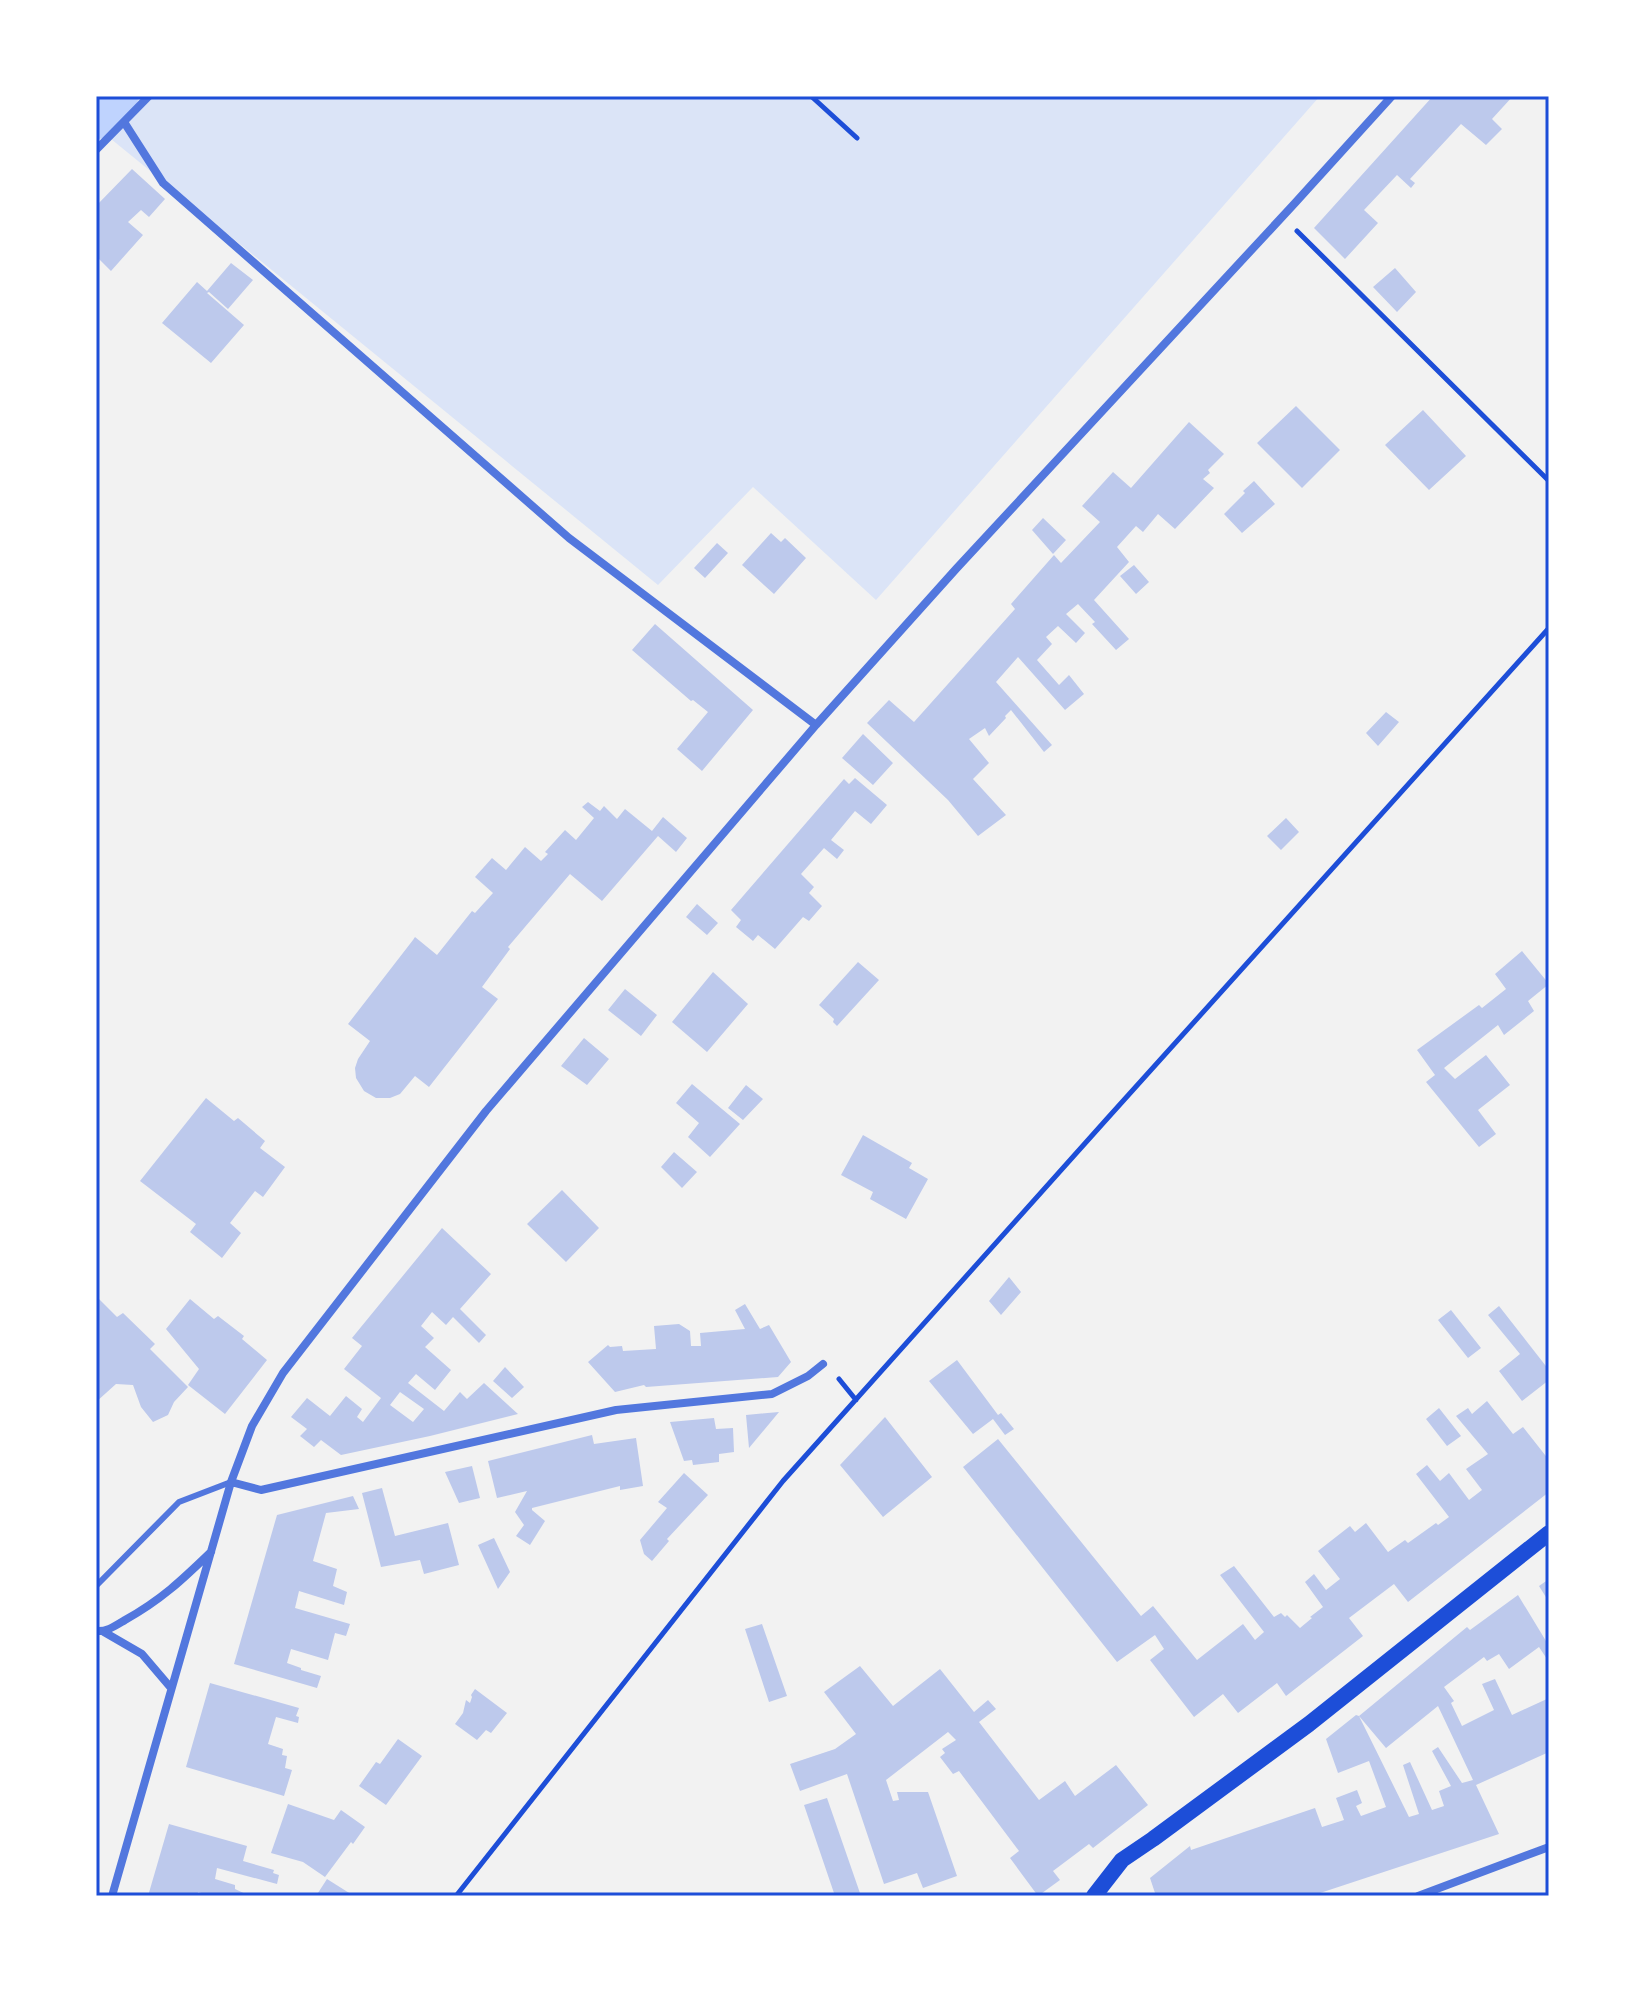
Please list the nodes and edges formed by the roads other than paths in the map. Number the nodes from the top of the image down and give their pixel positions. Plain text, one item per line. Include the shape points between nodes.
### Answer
1 (149, 96) edge
2 (1392, 96) edge
3 (124, 122) junction
4 (96, 150) edge
5 (816, 725) junction
6 (823, 1364) dead end
7 (231, 1482) junction
8 (1549, 1533) edge
9 (212, 1551) junction
10 (96, 1586) edge
11 (100, 1631) edge
12 (171, 1688) junction
13 (1549, 1847) edge
14 (1096, 1894) edge
15 (112, 1896) edge
16 (1418, 1896) edge

1 - 3 street
2 - 5 street
3 - 4 street
3 - 5 street via 163,183 557,527
5 - 7 street via 486,1111 292,1361 252,1426
6 - 7 street via 772,1394 616,1410 261,1490
7 - 9 street
7 - 10 lane via 179,1502
8 - 14 main road via 1309,1724 1122,1860
9 - 11 street via 167,1593
9 - 12 street
11 - 12 street via 142,1654
12 - 15 street
13 - 16 street

